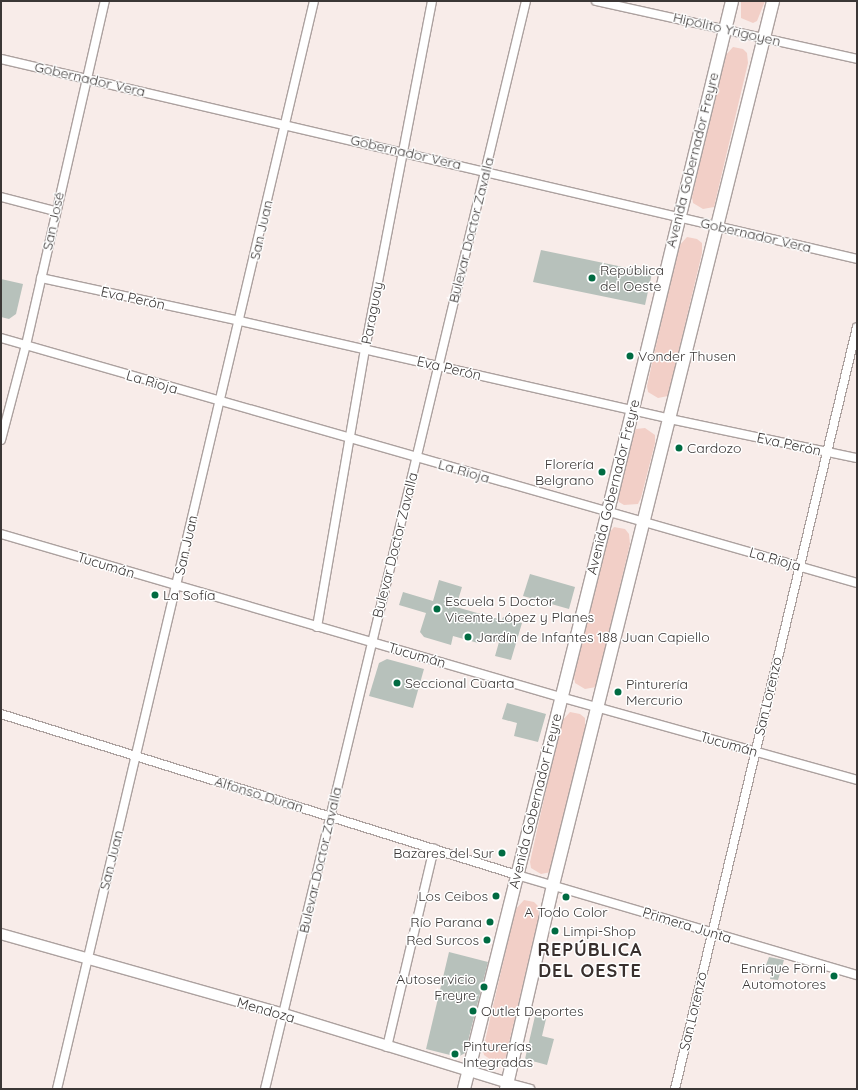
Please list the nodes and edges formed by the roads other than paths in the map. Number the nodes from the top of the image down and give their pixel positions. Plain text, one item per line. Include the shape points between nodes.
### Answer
1 (105, 1) edge
2 (314, 1) edge
3 (432, 1) edge
4 (526, 1) edge
5 (596, 1) edge
6 (732, 1) edge
7 (773, 1) edge
8 (725, 28) junction
9 (764, 38) junction
10 (1, 59) edge
11 (857, 59) edge
12 (87, 78) junction
13 (285, 125) junction
14 (402, 151) junction
15 (485, 170) junction
16 (1, 198) edge
17 (54, 212) junction
18 (678, 217) junction
19 (717, 227) junction
20 (857, 259) edge
21 (41, 278) junction
22 (240, 321) junction
23 (857, 327) edge
24 (1, 338) edge
25 (26, 346) junction
26 (365, 349) junction
27 (438, 365) junction
28 (220, 402) junction
29 (632, 410) junction
30 (670, 419) junction
31 (351, 438) junction
32 (1, 440) edge
33 (825, 451) junction
34 (416, 457) junction
35 (857, 458) edge
36 (608, 511) junction
37 (645, 521) junction
38 (1, 534) edge
39 (799, 566) junction
40 (857, 583) edge
41 (177, 586) junction
42 (317, 627) junction
43 (372, 642) junction
44 (560, 697) junction
45 (598, 706) junction
46 (1, 714) edge
47 (755, 751) junction
48 (137, 757) junction
49 (857, 780) edge
50 (331, 816) junction
51 (434, 848) junction
52 (516, 875) junction
53 (554, 885) junction
54 (712, 932) junction
55 (1, 934) edge
56 (87, 958) junction
57 (857, 975) edge
58 (284, 1014) junction
59 (387, 1047) junction
60 (468, 1072) junction
61 (507, 1086) edge
62 (58, 1089) edge
63 (265, 1089) edge
64 (464, 1089) edge
65 (530, 1089) edge
66 (675, 1089) edge

1 - 12 street, San José
2 - 13 street, San Juan
3 - 14 street, Paraguay
4 - 15 street, Bulevar Doctor Zavalla
5 - 8 street, Hipólito Yrigoyen
6 - 8 main road, Avenida Gobernador Freyre
7 - 9 main road
8 - 9 street, Hipólito Yrigoyen
8 - 18 main road, Avenida Gobernador Freyre
9 - 11 street, Hipólito Yrigoyen
9 - 19 main road
10 - 12 street, Gobernador Vera
12 - 13 street, Gobernador Vera
12 - 17 street, San José
13 - 14 street, Gobernador Vera
13 - 22 street, San Juan
14 - 15 street, Gobernador Vera
14 - 26 street, Paraguay
15 - 18 street, Gobernador Vera
15 - 27 street, Bulevar Doctor Zavalla
16 - 17 street
17 - 21 street, San José
18 - 19 street, Gobernador Vera
18 - 29 main road, Avenida Gobernador Freyre
19 - 20 street, Gobernador Vera
19 - 30 main road
21 - 22 street, Eva Perón
21 - 25 street, San José
22 - 26 street, Eva Perón
22 - 28 street, San Juan
23 - 33 street, San Lorenzo
24 - 25 street, La Rioja
25 - 28 street, La Rioja
25 - 32 street, San José
26 - 27 street, Eva Perón
26 - 31 street, Paraguay
27 - 29 street, Eva Perón
27 - 34 street, Bulevar Doctor Zavalla
28 - 31 street, La Rioja
28 - 41 street, San Juan
29 - 30 street, Eva Perón
29 - 36 main road, Avenida Gobernador Freyre
30 - 33 street, Eva Perón
30 - 37 main road
31 - 34 street, La Rioja
31 - 42 street, Paraguay
33 - 35 street, Eva Perón
33 - 39 street, San Lorenzo
34 - 36 street, La Rioja
34 - 43 street, Bulevar Doctor Zavalla
36 - 37 street, La Rioja
36 - 44 main road, Avenida Gobernador Freyre
37 - 39 street, La Rioja
37 - 45 main road
38 - 41 street, Tucumán
39 - 40 street, La Rioja
39 - 47 street, San Lorenzo
41 - 42 street, Tucumán
41 - 48 street, San Juan
42 - 43 street, Tucumán
43 - 44 street, Tucumán
43 - 50 street, Bulevar Doctor Zavalla
44 - 45 street, Tucumán
44 - 52 main road, Avenida Gobernador Freyre
45 - 47 street, Tucumán
45 - 53 main road
46 - 48 street, Alfonso Duran
47 - 49 street, Tucumán
47 - 54 street, San Lorenzo
48 - 50 street, Alfonso Duran
48 - 56 street, San Juan
50 - 51 street, Alfonso Duran
50 - 58 street, Bulevar Doctor Zavalla
51 - 52 street, Alfonso Duran
51 - 59 street
52 - 53 street, Primera Junta
52 - 60 main road, Avenida Gobernador Freyre
53 - 54 street, Primera Junta
53 - 61 main road
54 - 57 street, Primera Junta
54 - 66 street, San Lorenzo
55 - 56 street, Mendoza
56 - 58 street, Mendoza
56 - 62 street, San Juan
58 - 59 street, Mendoza
58 - 63 street, Bulevar Doctor Zavalla
59 - 60 street, Mendoza
60 - 61 street, Mendoza
60 - 64 main road, Avenida Gobernador Freyre
61 - 65 street, Mendoza

